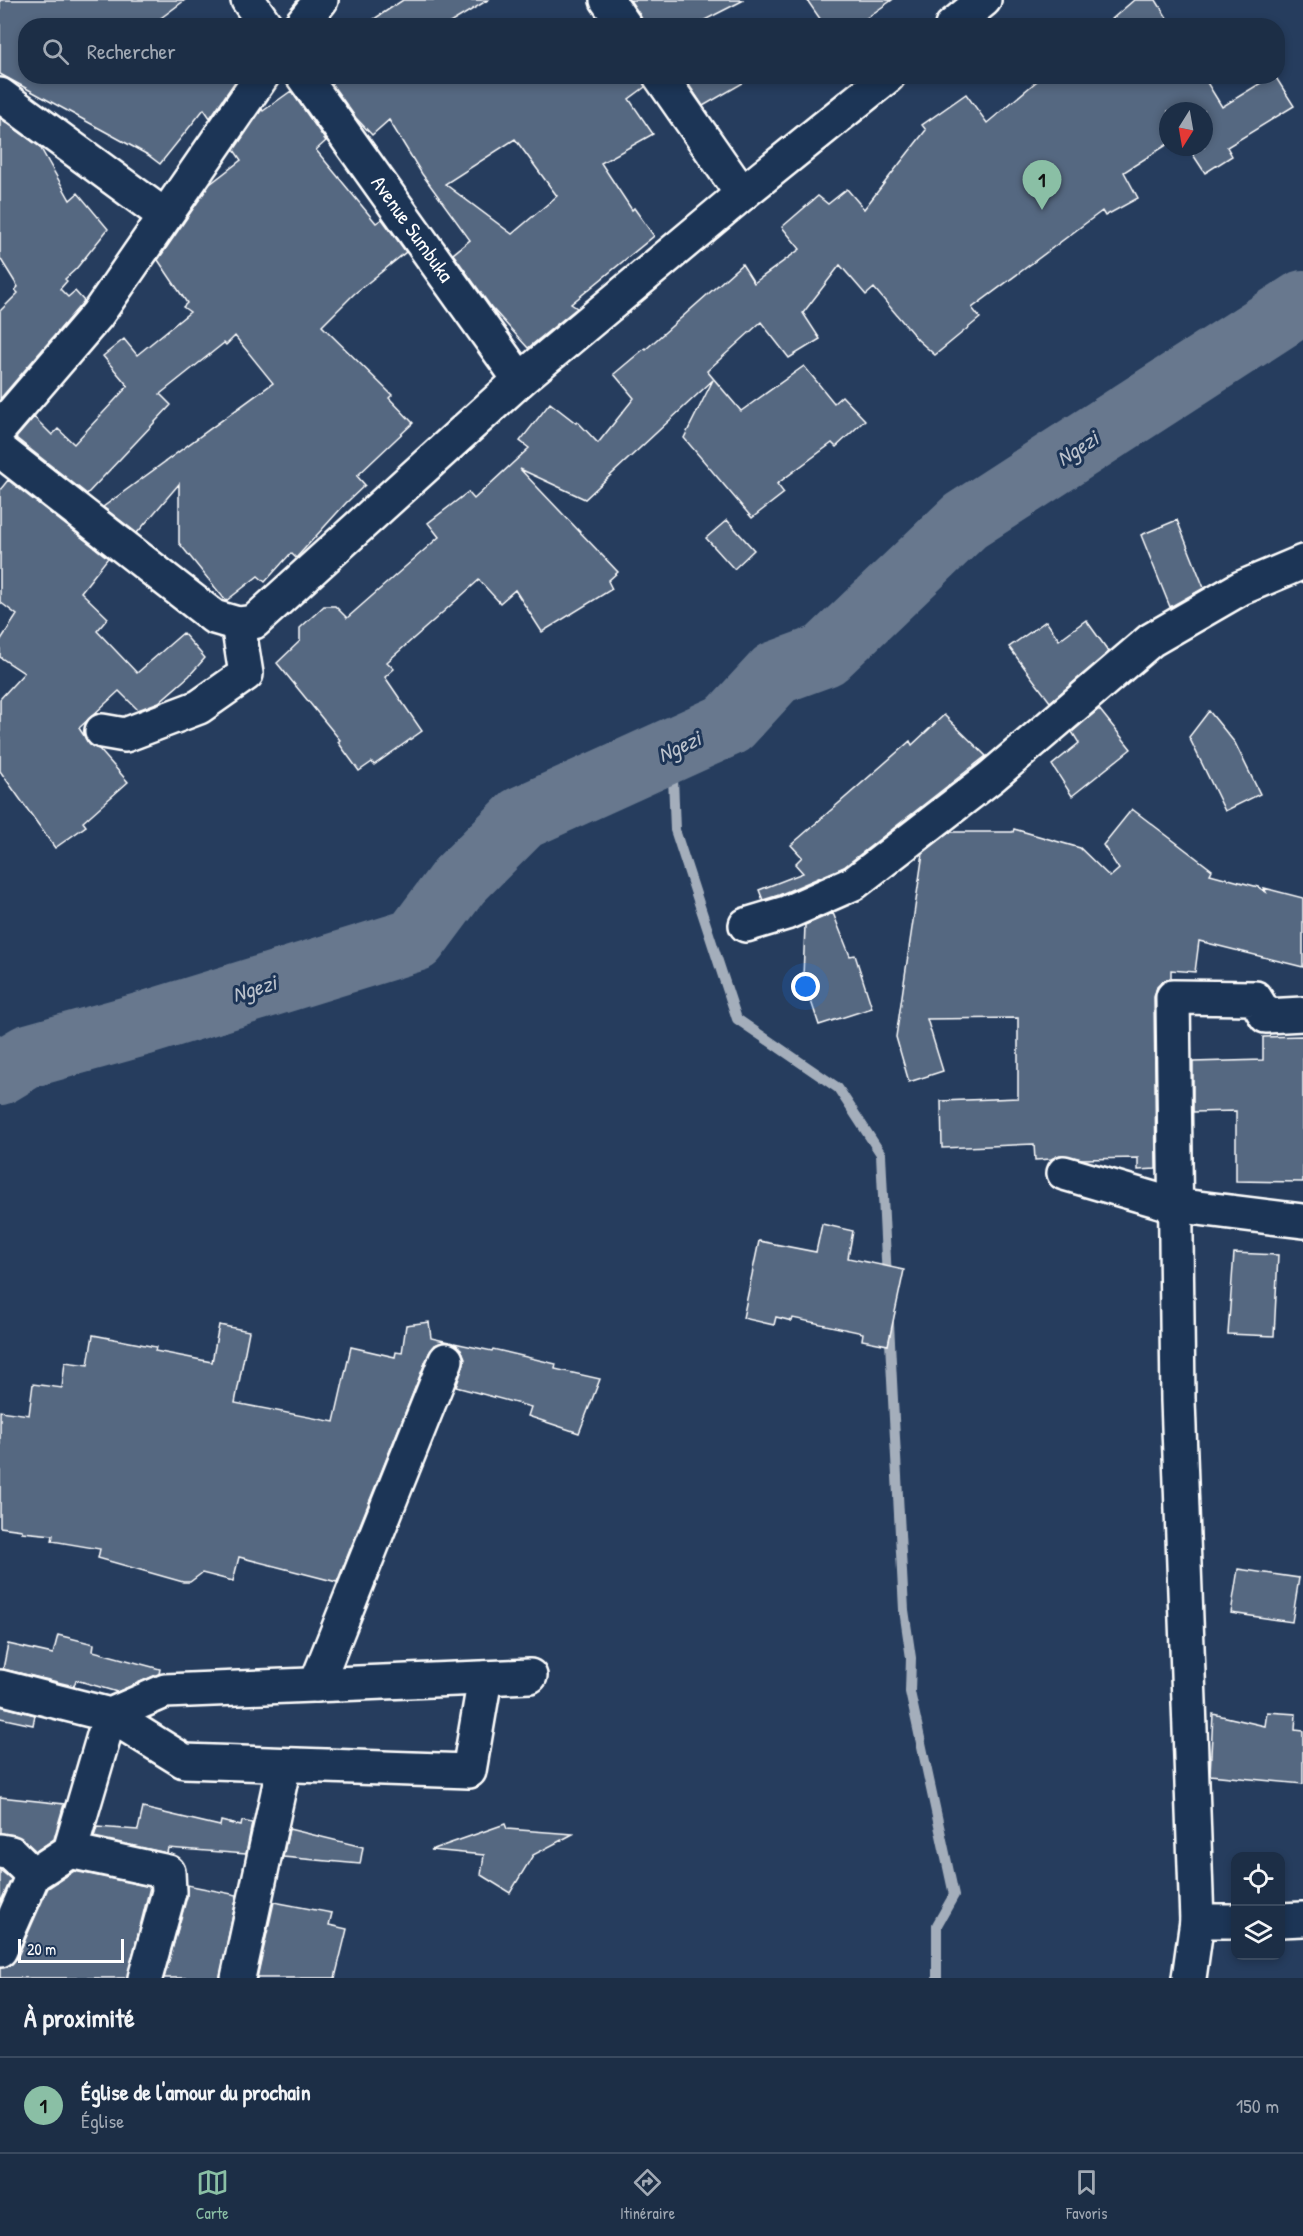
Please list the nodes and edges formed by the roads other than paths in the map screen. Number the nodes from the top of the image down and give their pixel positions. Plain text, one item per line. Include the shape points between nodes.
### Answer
1 (248, 0) edge
2 (321, 0) edge
3 (607, 0) edge
4 (984, 0) edge
5 (260, 18) edge
6 (306, 18) edge
7 (619, 18) edge
8 (962, 18) edge
9 (256, 84) edge
10 (309, 84) edge
11 (666, 84) edge
12 (878, 84) edge
13 (0, 95) edge
14 (742, 194) junction
15 (165, 216) junction
16 (520, 380) junction
17 (0, 428) edge
18 (0, 450) edge
19 (1303, 562) edge
20 (238, 624) junction
21 (102, 731) dead end
22 (746, 925) dead end
23 (1303, 1014) edge
24 (1065, 1173) dead end
25 (1174, 1206) junction
26 (1303, 1221) edge
27 (446, 1360) dead end
28 (530, 1676) dead end
29 (485, 1678) junction
30 (316, 1685) junction
31 (0, 1687) edge
32 (110, 1715) junction
33 (285, 1764) junction
34 (0, 1851) edge
35 (70, 1851) junction
36 (33, 1875) junction
37 (1303, 1919) edge
38 (1285, 1920) edge
39 (1197, 1921) junction
40 (1231, 1921) edge
41 (0, 1950) edge
42 (145, 1978) edge
43 (238, 1978) edge
44 (1189, 1978) edge

1 - 5 street
2 - 6 street
3 - 7 street
4 - 8 street
9 - 15 street
10 - 16 street, Avenue Sumbuka
11 - 14 street
12 - 14 street
13 - 15 street
14 - 16 street
15 - 17 street via 97,315
16 - 20 street via 254,622
18 - 20 street via 214,618
19 - 22 street via 1241,588 1151,640 992,777 854,882 786,913
20 - 21 street via 246,674 199,707 125,735
23 - 25 street via 1266,1016 1255,998 1173,997
24 - 25 street
25 - 26 street
25 - 39 street
27 - 30 street
28 - 29 street
29 - 30 street
29 - 33 street via 469,1771
30 - 32 street via 165,1690
31 - 32 street
32 - 33 street via 184,1761
32 - 35 street
33 - 43 street
34 - 36 street via 11,1853
35 - 36 street
35 - 42 street via 168,1872 169,1892
36 - 41 street
37 - 38 street
39 - 40 street
39 - 44 street

